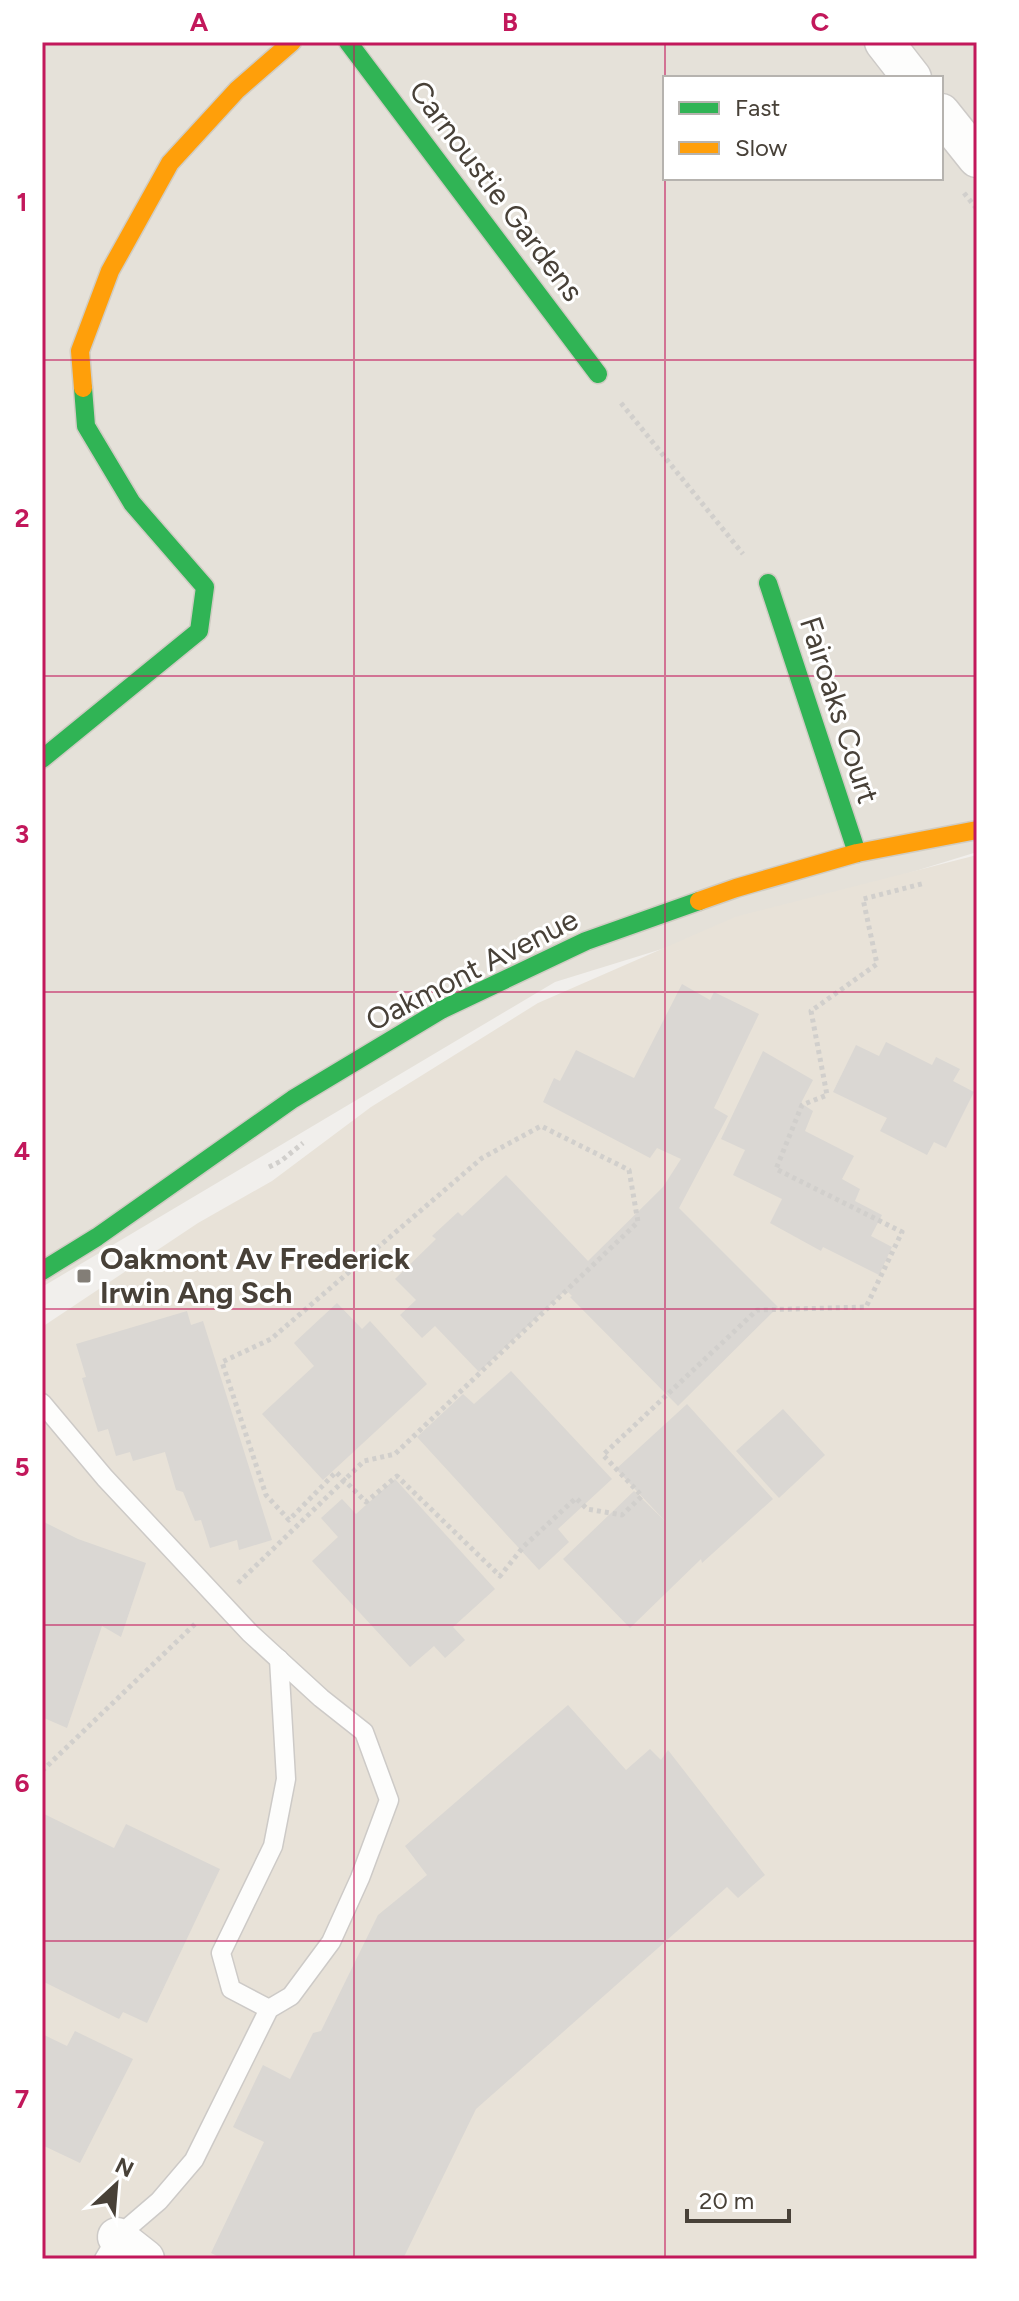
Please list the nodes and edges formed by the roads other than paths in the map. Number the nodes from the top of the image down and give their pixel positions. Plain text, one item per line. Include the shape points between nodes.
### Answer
1 (292, 42) edge
2 (348, 42) edge
3 (884, 42) edge
4 (910, 76) edge
5 (943, 116) edge
6 (977, 158) edge
7 (598, 374) road end
8 (769, 585) road end
9 (42, 759) edge
10 (977, 830) edge
11 (857, 853) junction
12 (42, 1271) edge
13 (42, 1403) edge
14 (279, 1659) junction
15 (269, 2009) junction
16 (122, 2252) edge

1 - 9 street via 237,90 170,163 110,271 80,351 86,426 132,503 205,587 199,631
2 - 7 street, Carnoustie Gardens
3 - 4 street
5 - 6 street
8 - 11 street, Fairoaks Court
10 - 11 street, Oakmont Avenue
11 - 12 street, Oakmont Avenue via 736,888 586,941 441,1010 293,1099
13 - 14 lane via 105,1478
14 - 15 lane via 286,1779 273,1846 221,1953 231,1989
14 - 15 lane via 364,1732 389,1800 331,1942 291,1996
15 - 16 lane via 194,2160

